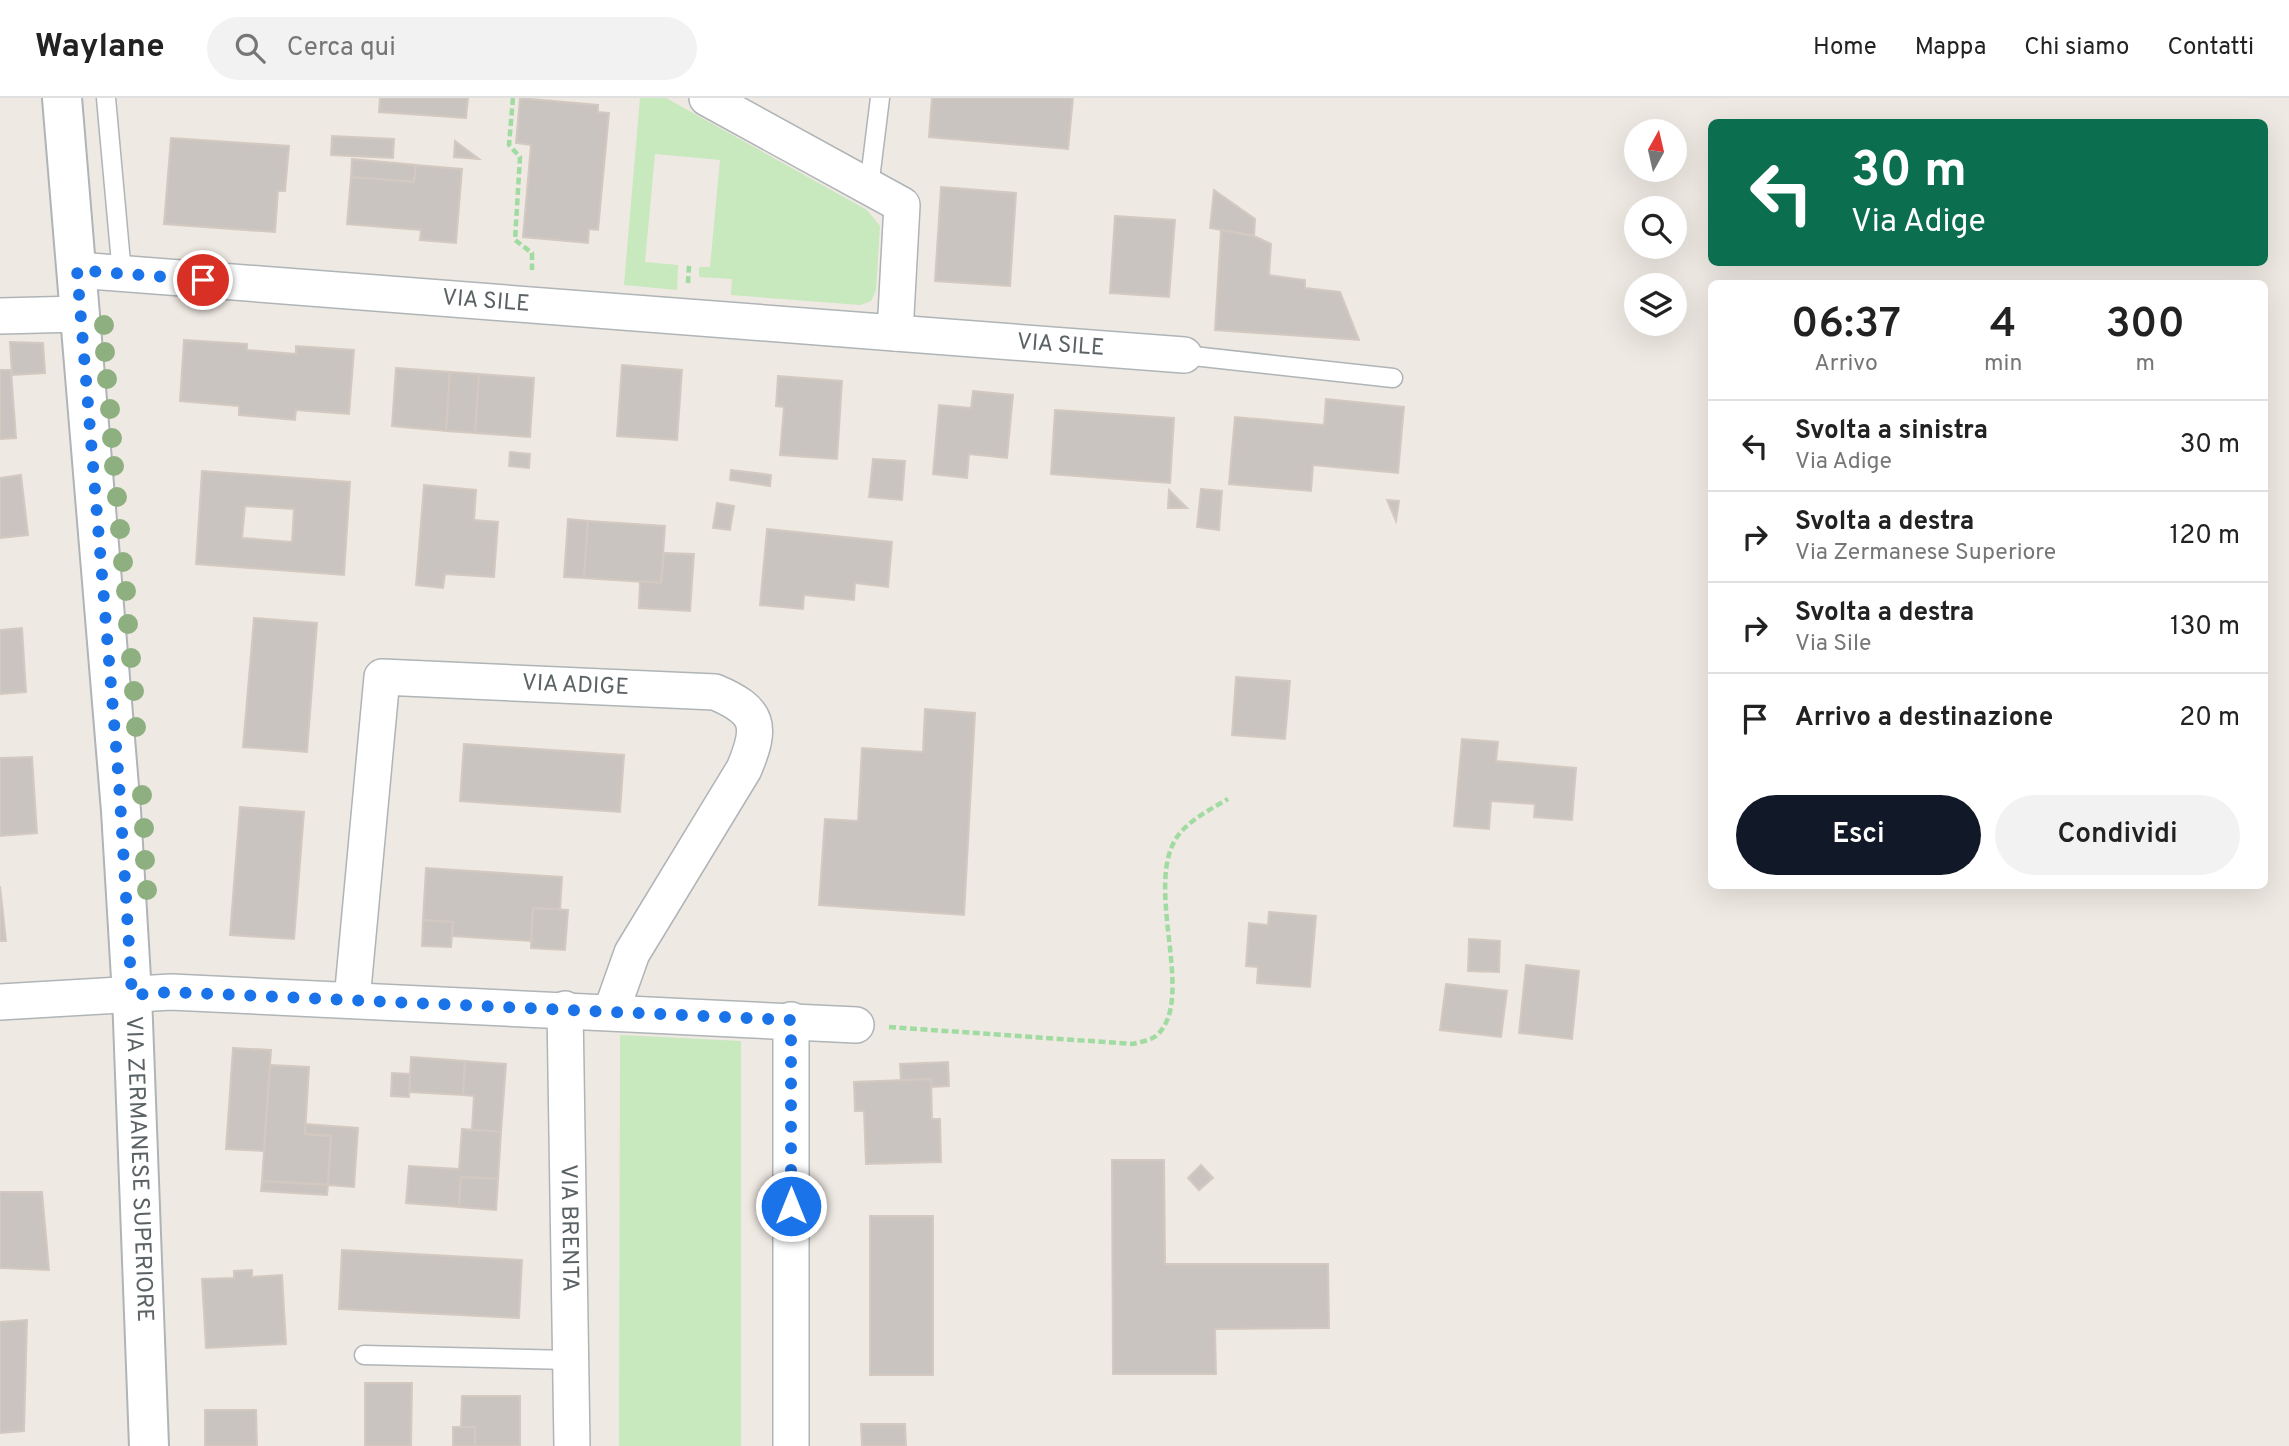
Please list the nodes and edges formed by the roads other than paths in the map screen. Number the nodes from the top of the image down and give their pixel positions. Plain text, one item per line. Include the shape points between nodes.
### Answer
1 (62, 98) edge
2 (106, 98) edge
3 (707, 98) edge
4 (880, 98) edge
5 (869, 187) junction
6 (77, 270) junction
7 (122, 274) junction
8 (80, 313) junction
9 (0, 316) edge
10 (895, 333) junction
11 (1184, 355) joint
12 (1393, 378) dead end
13 (132, 995) junction
14 (352, 1000) junction
15 (0, 1002) edge
16 (565, 1009) junction
17 (611, 1012) junction
18 (791, 1020) junction
19 (856, 1025) road end
20 (364, 1354) dead end
21 (570, 1360) junction
22 (149, 1446) edge
23 (572, 1446) edge
24 (791, 1446) edge

1 - 6 street, VIA ZERMANESE SUPERIORE
2 - 7 lane
3 - 5 street
4 - 5 lane
5 - 10 street via 902,205
6 - 7 street, VIA SILE
6 - 8 street, VIA ZERMANESE SUPERIORE
7 - 10 street, VIA SILE
8 - 9 street
8 - 13 street, VIA ZERMANESE SUPERIORE
10 - 11 street, VIA SILE
11 - 12 lane
13 - 14 street via 171,992
13 - 15 street
13 - 22 street, VIA ZERMANESE SUPERIORE
14 - 16 street
14 - 17 street, VIA ADIGE via 382,677 715,692 741,703 754,720 754,744 744,769 632,953
16 - 17 street
16 - 21 street, VIA BRENTA
17 - 18 street
18 - 19 street
18 - 24 street
20 - 21 lane
21 - 23 street, VIA BRENTA

